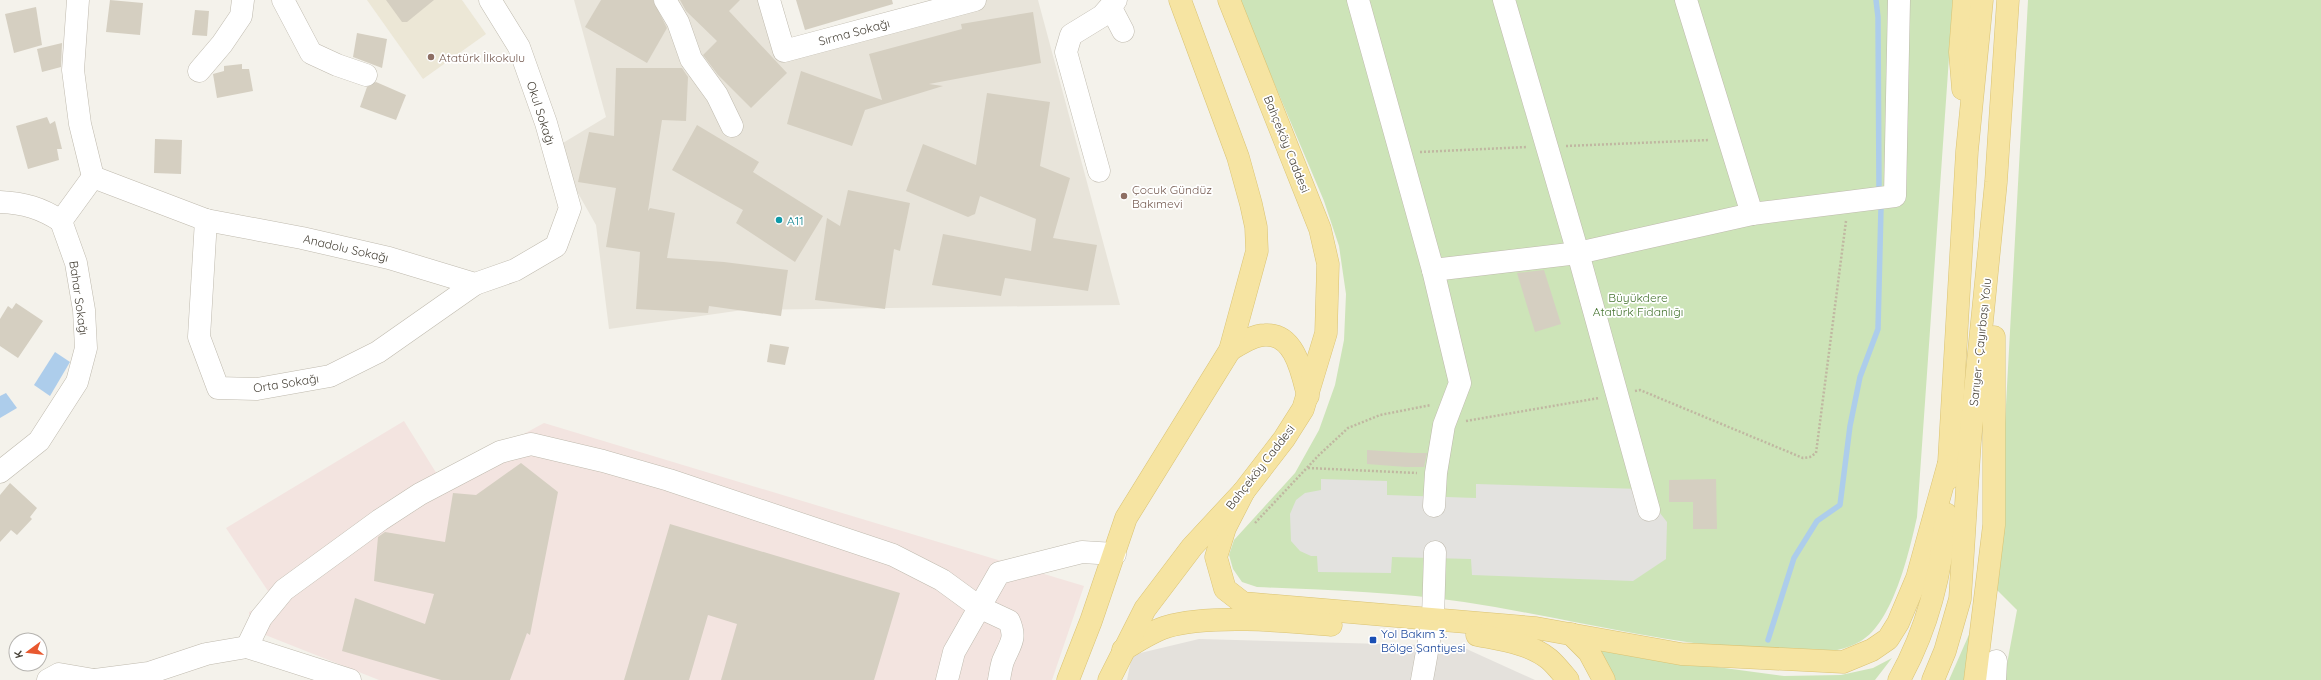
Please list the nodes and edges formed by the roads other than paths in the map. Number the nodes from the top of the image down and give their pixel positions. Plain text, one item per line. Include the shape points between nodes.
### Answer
1 (78, 0) edge
2 (243, 0) edge
3 (283, 0) edge
4 (490, 0) edge
5 (665, 0) edge
6 (769, 0) edge
7 (975, 0) edge
8 (1180, 0) edge
9 (1229, 0) edge
10 (1358, 0) edge
11 (1504, 0) edge
12 (1686, 0) edge
13 (1899, 0) edge
14 (1964, 0) edge
15 (1982, 0) edge
16 (2008, 0) edge
17 (1113, 4) edge
18 (1123, 31) dead end
19 (199, 71) dead end
20 (366, 75) dead end
21 (732, 126) dead end
22 (1967, 151) junction
23 (1099, 171) dead end
24 (93, 178) junction
25 (1996, 182) junction
26 (0, 202) edge
27 (1752, 214) junction
28 (206, 220) junction
29 (61, 221) junction
30 (1578, 253) junction
31 (1433, 270) junction
32 (475, 284) junction
33 (1230, 350) junction
34 (1308, 396) junction
35 (1948, 466) junction
36 (0, 472) edge
37 (1244, 491) junction
38 (1434, 506) dead end
39 (1649, 510) dead end
40 (1435, 552) dead end
41 (1115, 554) junction
42 (979, 607) junction
43 (1432, 625) junction
44 (1571, 634) junction
45 (247, 647) junction
46 (1123, 650) junction
47 (48, 680) edge
48 (94, 680) edge
49 (350, 680) edge
50 (947, 680) edge
51 (999, 680) edge
52 (1068, 680) edge
53 (1109, 680) edge
54 (1422, 680) edge
55 (1568, 680) edge
56 (1604, 680) edge
57 (1899, 680) edge
58 (1933, 680) edge
59 (1975, 680) edge

1 - 24 street via 73,70 80,124
2 - 19 street via 241,16
3 - 20 street via 311,53
4 - 32 street, Okul Sokağı via 518,47 546,123 570,208 556,246 515,270
5 - 21 street via 678,22 691,59 717,96
6 - 7 street, Sırma Sokağı via 784,51
8 - 33 main road via 1238,157 1256,227 1257,251
9 - 34 main road, Bahçeköy Caddesi via 1320,229 1328,264 1326,333
10 - 31 street
11 - 30 street
12 - 27 street
13 - 27 street via 1895,196
14 - 22 main road, Sarıyer - Çayırbaşı Yolu via 1960,52
15 - 22 main road, Sarıyer - Çayırbaşı Yolu
16 - 25 main road, Sarıyer - Çayırbaşı Yolu
17 - 18 street
17 - 23 street via 1102,16 1072,35 1066,52
22 - 35 main road, Sarıyer - Çayırbaşı Yolu
24 - 28 street, Anadolu Sokağı
24 - 29 street
25 - 58 main road, Sarıyer - Çayırbaşı Yolu via 1970,442 1960,599
25 - 59 main road via 1994,525
26 - 29 street via 22,203 43,209
27 - 30 street
28 - 32 street, Anadolu Sokağı via 389,258
28 - 32 street, Orta Sokağı via 199,337 218,388 257,389 330,376 378,352
29 - 36 street, Bahar Sokağı via 76,263 84,310 86,348 77,382 39,441
30 - 31 street
30 - 39 street
31 - 38 street via 1460,383 1444,425 1436,473
33 - 34 main road via 1264,335 1278,337 1289,345 1298,362
33 - 41 main road via 1126,518
34 - 37 main road, Bahçeköy Caddesi via 1298,419
35 - 44 main road via 1906,604 1888,639 1872,650 1843,662 1776,660 1681,654
35 - 57 main road, Sarıyer - Çayırbaşı Yolu via 1945,524 1934,590 1912,656
37 - 43 main road via 1225,528 1216,557 1226,589 1243,603
37 - 46 main road, Bahçeköy Caddesi via 1192,547 1145,609
40 - 43 street
41 - 42 street via 1082,552 999,573
41 - 52 main road via 1092,622
42 - 45 street via 942,580 893,555 669,480 531,444 500,452 420,494 380,520 284,590 261,618
42 - 50 street via 954,652
42 - 51 street via 1009,621 1014,632 1011,645 1002,662
43 - 44 main road via 1536,628
43 - 46 main road via 1200,621 1167,627
43 - 54 street
43 - 55 main road via 1509,641 1532,649 1548,659
44 - 56 main road via 1589,652
45 - 48 street via 206,654 150,673
45 - 49 street
46 - 53 main road, Bahçeköy Caddesi
47 - 48 street via 59,674

